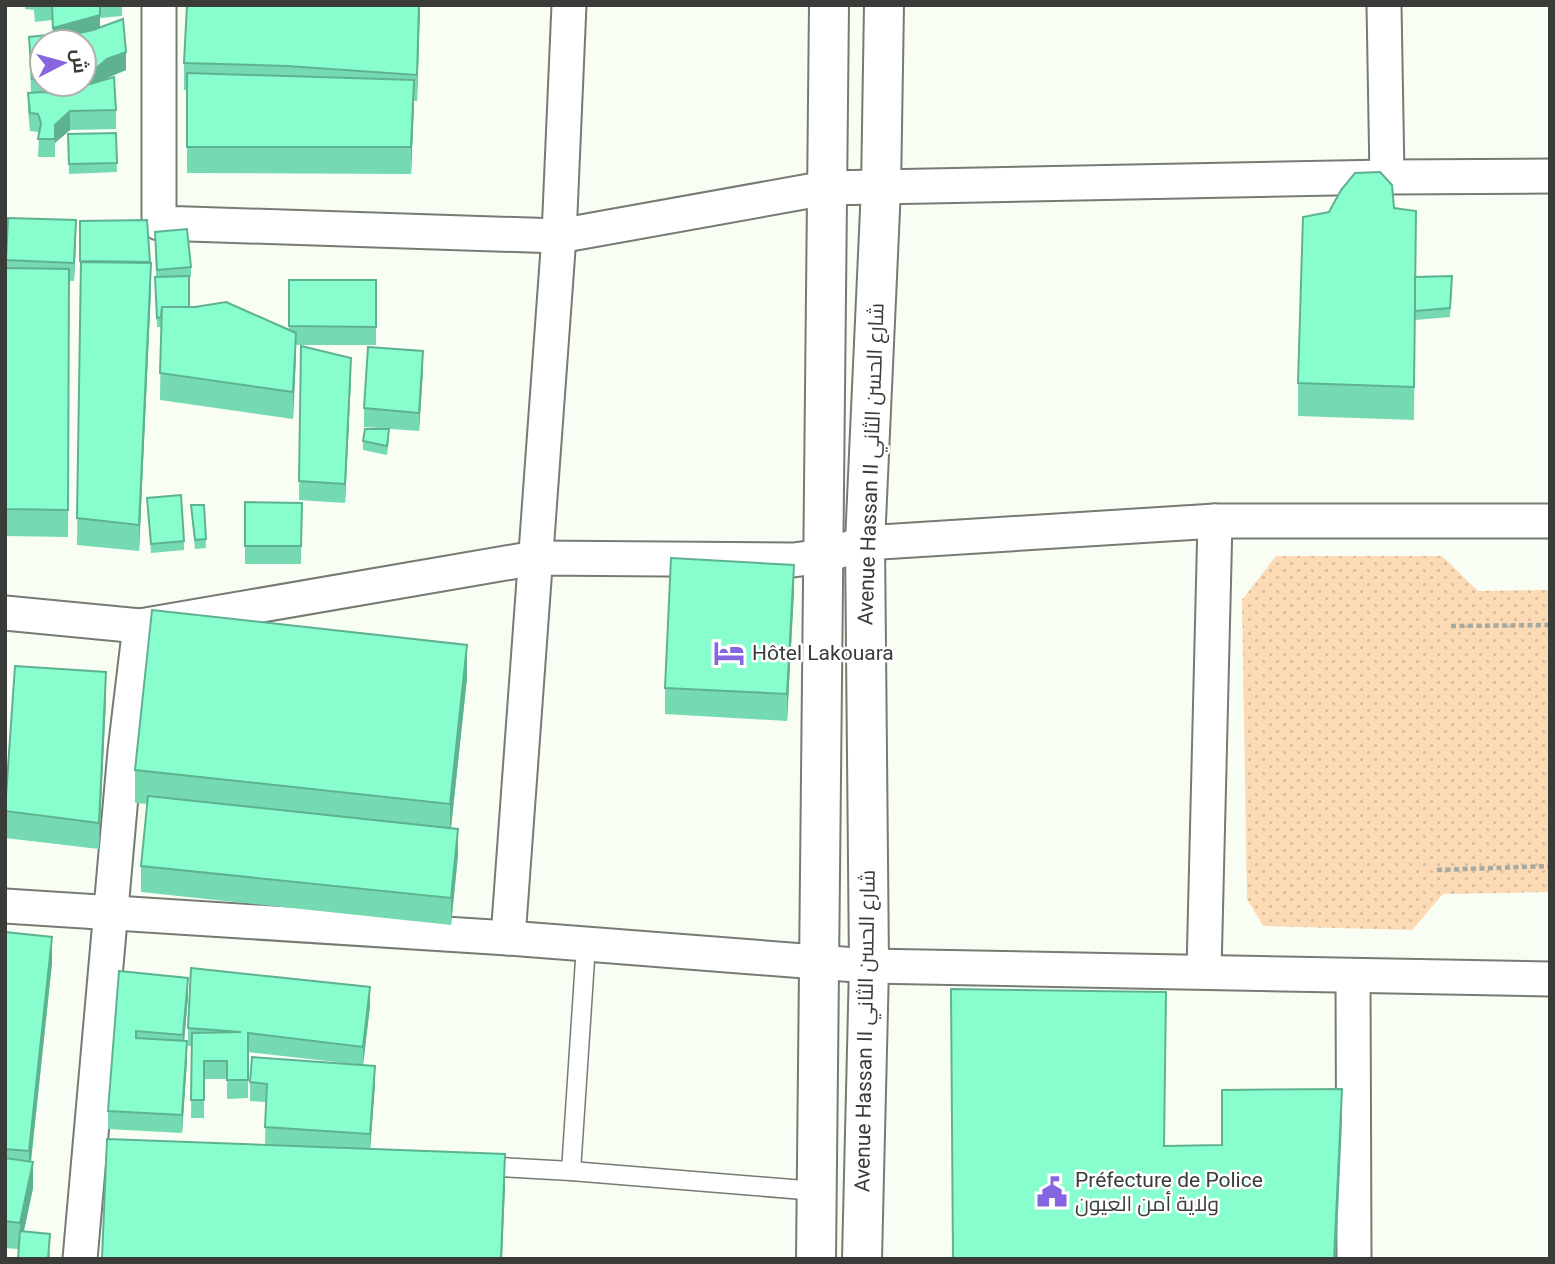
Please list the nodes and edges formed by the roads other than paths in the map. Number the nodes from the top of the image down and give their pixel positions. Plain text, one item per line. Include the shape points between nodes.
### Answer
1 (159, 5) edge
2 (569, 5) edge
3 (829, 5) edge
4 (884, 5) edge
5 (1384, 5) edge
6 (1550, 176) edge
7 (1387, 177) junction
8 (826, 188) junction
9 (881, 188) junction
10 (559, 236) junction
11 (1215, 521) junction
12 (1550, 521) edge
13 (865, 543) junction
14 (824, 556) junction
15 (535, 558) junction
16 (5, 613) edge
17 (141, 626) junction
18 (5, 906) edge
19 (110, 912) junction
20 (508, 938) junction
21 (586, 945) junction
22 (819, 964) junction
23 (869, 966) junction
24 (1203, 971) junction
25 (1353, 977) junction
26 (1550, 979) edge
27 (462, 1165) edge
28 (571, 1171) junction
29 (816, 1191) junction
30 (80, 1259) edge
31 (816, 1259) edge
32 (862, 1259) edge
33 (1354, 1259) edge

1 - 10 street via 145,223
2 - 10 street
3 - 8 street, Avenue Hassan II شارع الحسن الثاني
4 - 9 street, Avenue Hassan II شارع الحسن الثاني
5 - 7 street
6 - 7 street
7 - 9 street
8 - 9 street
8 - 10 street
8 - 14 street, Avenue Hassan II شارع الحسن الثاني
9 - 13 street, Avenue Hassan II شارع الحسن الثاني
10 - 15 street
11 - 12 street
11 - 13 street
11 - 24 street
13 - 14 street
13 - 23 street, Avenue Hassan II شارع الحسن الثاني
14 - 15 street via 793,560
14 - 22 street, Avenue Hassan II شارع الحسن الثاني
15 - 17 street
15 - 20 street
16 - 17 street
17 - 19 street
18 - 19 street
19 - 20 street
19 - 30 street via 98,1143
20 - 21 street
21 - 22 street
21 - 28 lane
22 - 23 street
22 - 29 street, Avenue Hassan II شارع الحسن الثاني
23 - 24 street
23 - 32 street, Avenue Hassan II شارع الحسن الثاني
24 - 25 street
25 - 26 street
25 - 33 street
27 - 28 lane
28 - 29 lane
29 - 31 street, Avenue Hassan II شارع الحسن الثاني

